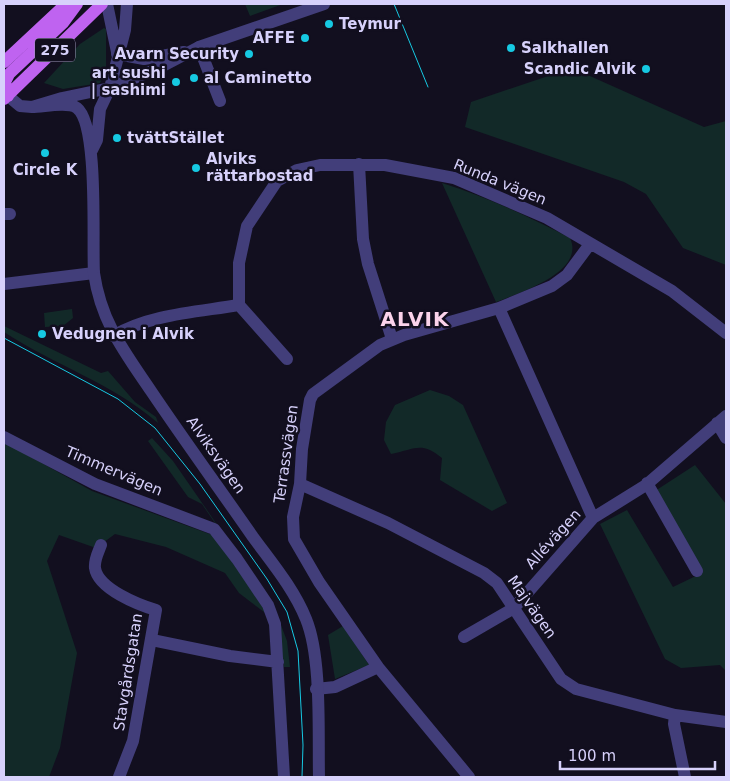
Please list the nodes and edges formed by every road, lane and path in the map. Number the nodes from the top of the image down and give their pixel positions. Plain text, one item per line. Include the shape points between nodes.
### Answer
1 (66, 4) edge
2 (77, 4) edge
3 (102, 4) edge
4 (107, 4) edge
5 (127, 4) edge
6 (324, 4) edge
7 (196, 49) junction
8 (117, 54) junction
9 (4, 62) edge
10 (110, 88) junction
11 (6, 97) edge
12 (220, 101) dead end
13 (32, 107) junction
14 (92, 150) junction
15 (359, 164) junction
16 (590, 244) junction
17 (94, 273) junction
18 (4, 284) edge
19 (239, 306) junction
20 (499, 308) junction
21 (726, 333) edge
22 (113, 336) junction
23 (392, 339) junction
24 (287, 359) dead end
25 (722, 420) edge
26 (4, 436) edge
27 (726, 438) edge
28 (647, 483) junction
29 (300, 484) junction
30 (593, 518) junction
31 (101, 545) dead end
32 (698, 571) dead end
33 (514, 608) junction
34 (464, 637) dead end
35 (152, 640) junction
36 (278, 662) junction
37 (378, 667) junction
38 (316, 688) junction
39 (675, 715) junction
40 (726, 722) edge
41 (119, 777) edge
42 (284, 777) edge
43 (319, 777) edge
44 (469, 777) edge
45 (685, 777) edge

1 - 9 main road, 275
2 - 11 main road via 63,23 9,74 4,88
3 - 11 main road, 275
4 - 8 street
5 - 8 street, Alviksvägen
6 - 7 street
7 - 8 street via 144,59
7 - 10 street
7 - 12 street
8 - 10 street, Alviksvägen
10 - 13 street
10 - 14 street, Alviksvägen via 100,108 97,140
11 - 13 street via 20,106
13 - 14 street, Alviksvägen via 76,107 84,118
14 - 17 street, Alviksvägen
15 - 16 street, Runda vägen via 385,165 454,178 547,218
15 - 19 street, Runda vägen via 320,164 297,170 277,181 247,226 239,263
15 - 23 street via 363,239
16 - 20 street, Terrassvägen via 567,275 552,286
16 - 21 street, Runda vägen via 672,291
17 - 18 street
17 - 22 street, Alviksvägen via 100,306
19 - 22 street via 149,322
19 - 24 street
20 - 23 street, Terrassvägen
20 - 30 street
22 - 38 street, Alviksvägen via 300,606 314,648
23 - 29 street, Terrassvägen via 313,394 302,449
25 - 27 street
25 - 28 street, Allévägen
26 - 36 street, Timmervägen via 95,484 214,529 268,605 275,624
28 - 30 street, Allévägen
28 - 32 street
29 - 33 street, Majvägen via 388,522 484,573 497,583
29 - 37 street, Terrassvägen via 293,517 294,539 319,582
30 - 33 street, Allévägen
31 - 35 street, Stavgårdsgatan via 96,557 98,577 128,601 156,610
33 - 34 street, Allévägen
33 - 39 street, Majvägen via 561,679 576,689
35 - 36 street
35 - 41 street, Stavgårdsgatan via 133,740
36 - 42 street
37 - 38 street via 335,688
37 - 44 street, Terrassvägen
38 - 43 street, Alviksvägen
39 - 40 street, Majvägen
39 - 45 street

